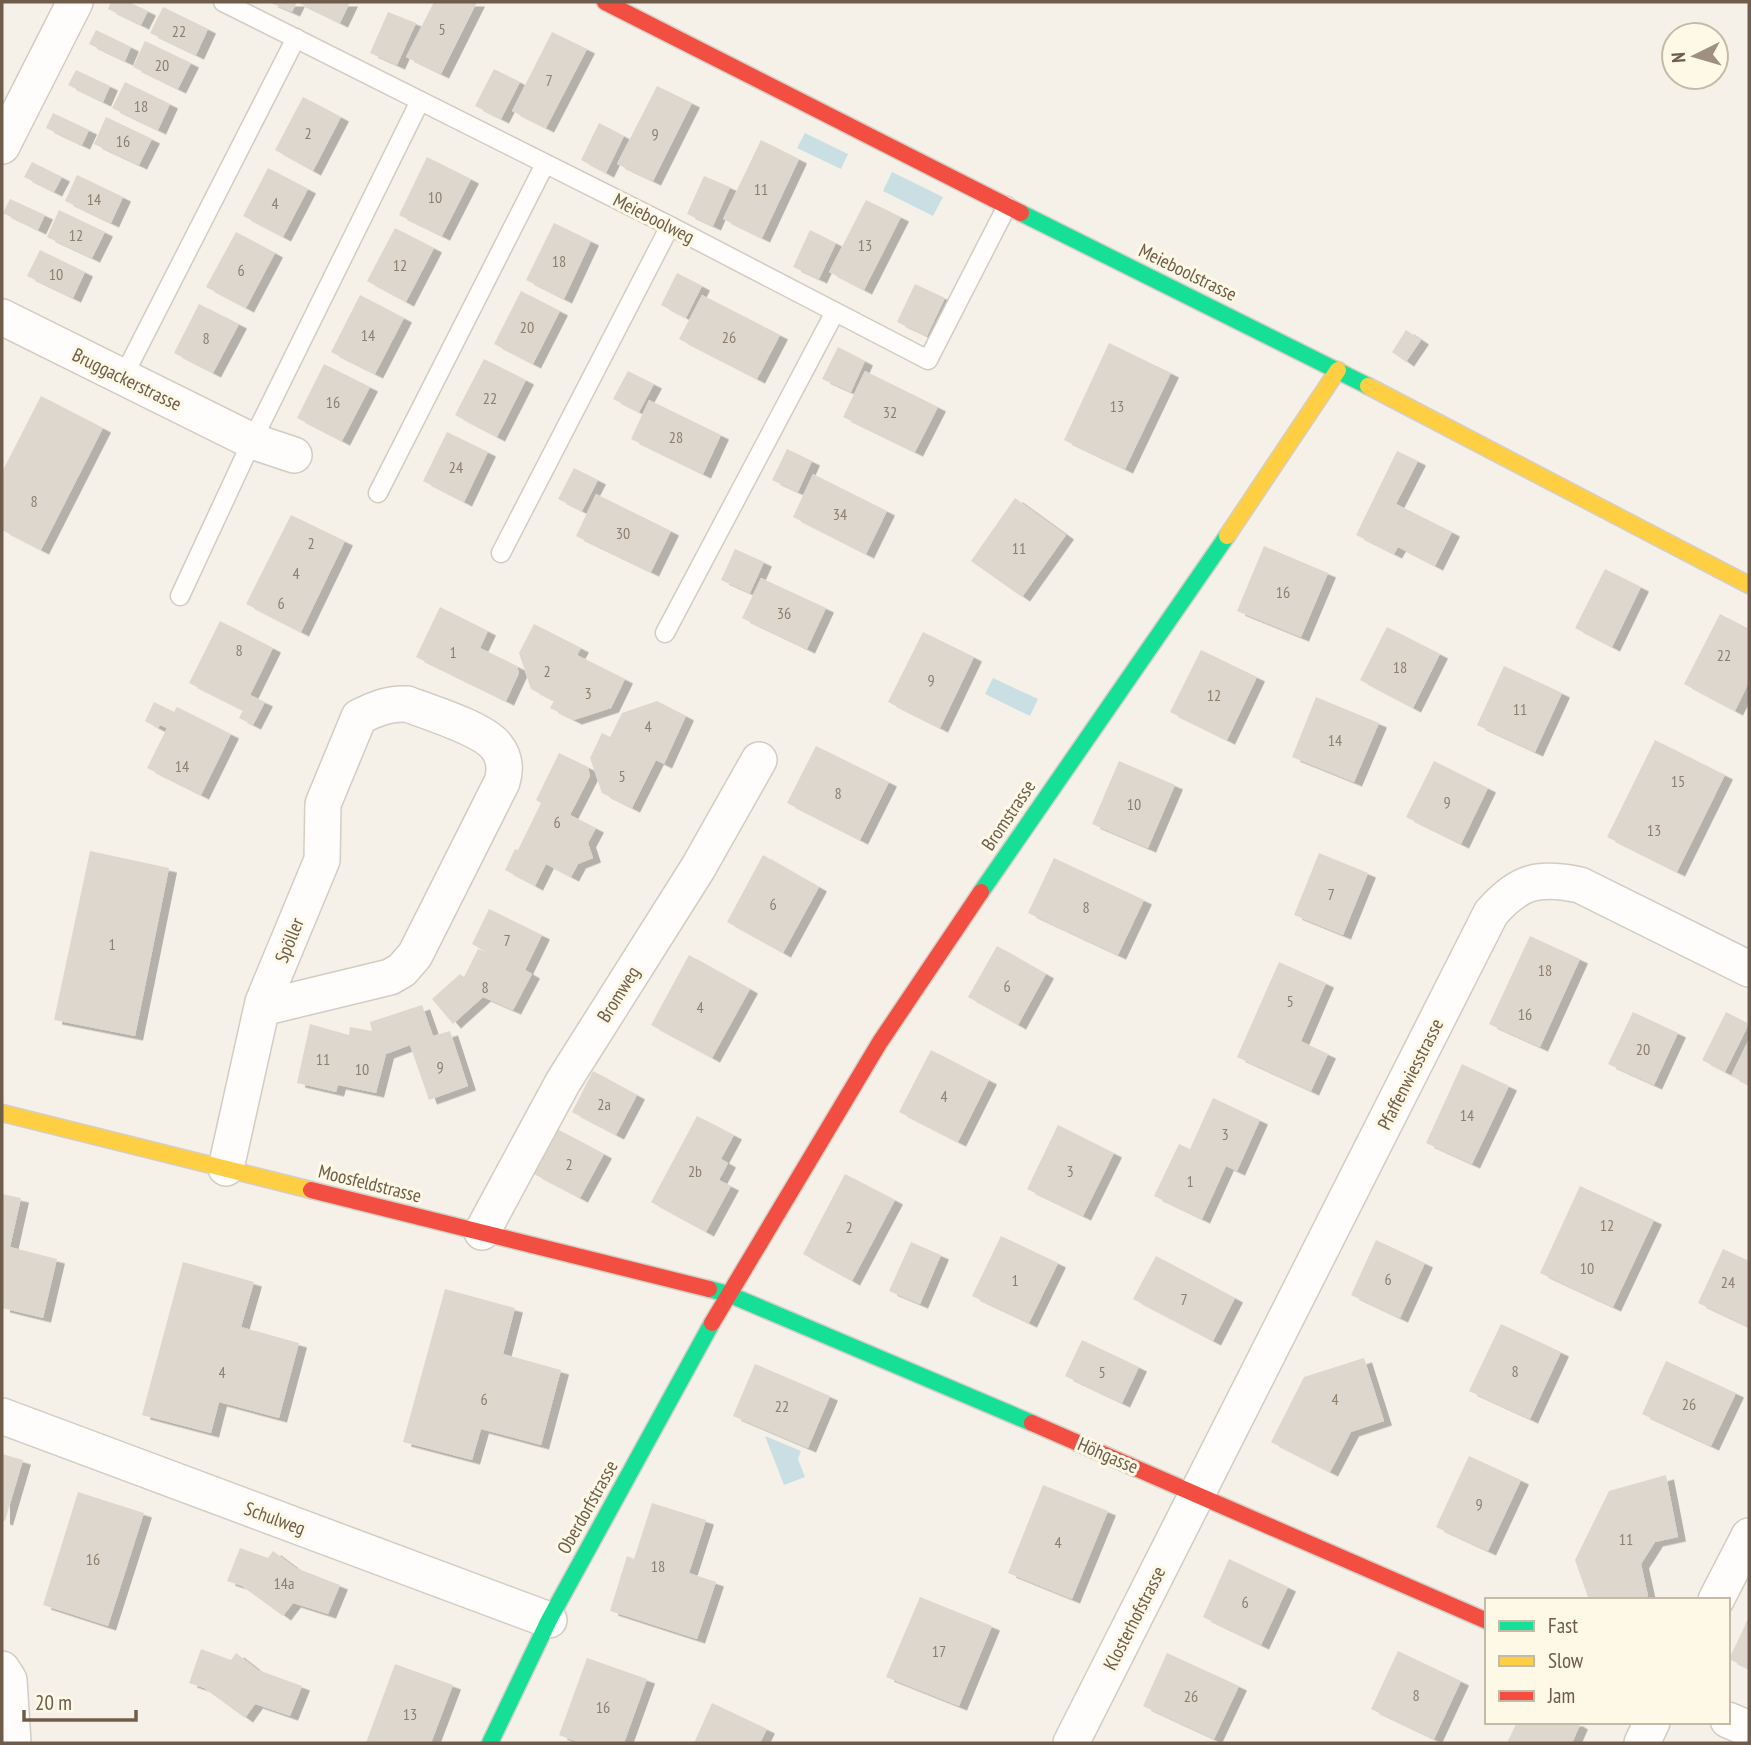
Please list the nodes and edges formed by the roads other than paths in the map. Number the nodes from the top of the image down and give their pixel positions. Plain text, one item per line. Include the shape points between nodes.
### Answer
1 (75, 2) edge
2 (223, 2) edge
3 (605, 2) edge
4 (296, 38) junction
5 (420, 101) junction
6 (2, 146) edge
7 (545, 164) junction
8 (1007, 206) junction
9 (670, 226) junction
10 (835, 312) junction
11 (2, 317) edge
12 (1338, 370) junction
13 (123, 377) junction
14 (252, 441) junction
15 (294, 455) dead end
16 (378, 493) dead end
17 (501, 553) dead end
18 (1749, 585) edge
19 (180, 596) dead end
20 (665, 633) dead end
21 (759, 760) dead end
22 (1749, 969) edge
23 (262, 1008) junction
24 (2, 1113) edge
25 (226, 1168) junction
26 (482, 1232) junction
27 (728, 1294) junction
28 (2, 1416) edge
29 (1197, 1493) junction
30 (1749, 1536) edge
31 (1717, 1598) edge
32 (549, 1620) junction
33 (1485, 1620) edge
34 (2, 1668) edge
35 (1730, 1721) edge
36 (1652, 1724) edge
37 (1749, 1729) edge
38 (13, 1743) edge
39 (490, 1743) edge
40 (1071, 1743) edge
41 (1642, 1743) edge

1 - 6 street
2 - 4 lane, Meieboolweg
3 - 8 street, Meieboolstrasse
4 - 5 lane, Meieboolweg
4 - 13 lane
5 - 7 lane, Meieboolweg
5 - 14 lane
7 - 9 lane, Meieboolweg
7 - 16 lane
8 - 10 lane, Meieboolweg via 928,360
8 - 12 street, Meieboolstrasse
9 - 10 lane, Meieboolweg
9 - 17 lane
10 - 20 lane
11 - 13 street, Bruggackerstrasse
12 - 18 street, Meieboolstrasse
12 - 27 street, Bromstrasse via 880,1042
13 - 14 street, Bruggackerstrasse
14 - 15 street, Bruggackerstrasse
14 - 19 lane
21 - 26 street, Bromweg via 698,868 563,1082
22 - 29 street, Pfaffenwiesstrasse via 1580,885 1534,882 1503,900 1491,913
23 - 23 street, Spöller via 322,860 323,804 359,717 381,706 407,704 481,734 496,745 503,758 502,782 415,955 402,970 390,977
23 - 25 street, Spöller
24 - 25 street, Moosfeldstrasse
25 - 26 street, Moosfeldstrasse
26 - 27 street, Moosfeldstrasse
27 - 29 street, Höhgasse
27 - 32 street, Oberdorfstrasse
28 - 32 street, Schulweg
29 - 33 street, Höhgasse
29 - 40 street, Klosterhofstrasse
30 - 31 street
32 - 39 street, Oberdorfstrasse
34 - 38 street via 9,1680
35 - 37 street
36 - 41 street

